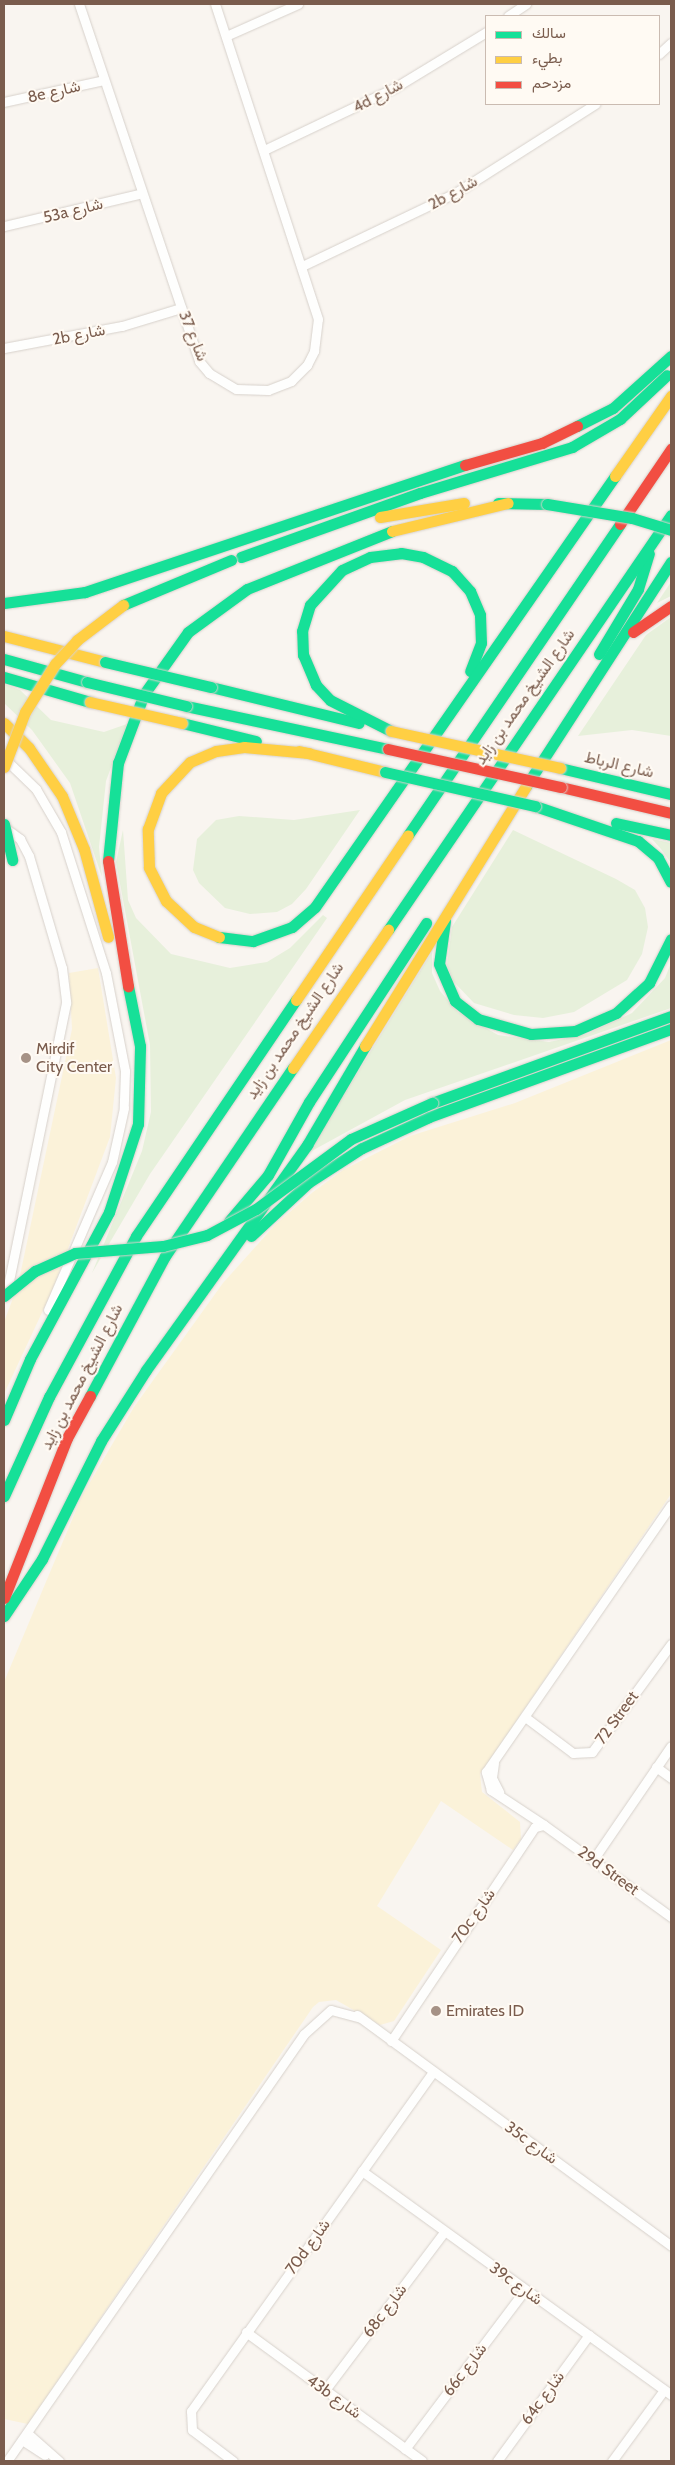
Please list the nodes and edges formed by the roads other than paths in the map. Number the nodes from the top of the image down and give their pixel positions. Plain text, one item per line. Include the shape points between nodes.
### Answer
1 (79, 4) edge
2 (215, 4) edge
3 (298, 4) edge
4 (526, 4) edge
5 (510, 15) edge
6 (485, 33) edge
7 (226, 36) junction
8 (671, 43) edge
9 (660, 53) edge
10 (104, 80) junction
11 (4, 102) edge
12 (593, 105) edge
13 (264, 150) junction
14 (142, 193) junction
15 (4, 226) edge
16 (302, 266) junction
17 (181, 308) junction
18 (4, 348) edge
19 (671, 356) edge
20 (671, 370) edge
21 (671, 396) edge
22 (671, 449) edge
23 (508, 503) junction
24 (671, 515) edge
25 (671, 530) edge
26 (650, 546) junction
27 (236, 558) junction
28 (671, 562) edge
29 (4, 603) edge
30 (671, 606) edge
31 (4, 636) edge
32 (4, 658) edge
33 (4, 677) edge
34 (458, 701) junction
35 (583, 703) junction
36 (4, 723) edge
37 (391, 731) junction
38 (309, 753) junction
39 (4, 757) edge
40 (4, 767) edge
41 (671, 784) edge
42 (632, 785) junction
43 (671, 794) edge
44 (535, 806) junction
45 (671, 813) edge
46 (4, 825) edge
47 (4, 835) edge
48 (671, 835) edge
49 (9, 859) edge
50 (671, 882) edge
51 (459, 890) junction
52 (671, 939) edge
53 (131, 1004) junction
54 (671, 1016) edge
55 (671, 1029) edge
56 (218, 1230) junction
57 (212, 1277) junction
58 (4, 1296) edge
59 (4, 1300) edge
60 (30, 1359) junction
61 (4, 1420) edge
62 (4, 1496) edge
63 (671, 1505) edge
64 (4, 1598) edge
65 (4, 1616) edge
66 (671, 1644) edge
67 (525, 1717) junction
68 (671, 1746) edge
69 (656, 1767) junction
70 (671, 1778) edge
71 (543, 1825) junction
72 (590, 1858) junction
73 (671, 1917) edge
74 (388, 2039) junction
75 (433, 2072) junction
76 (362, 2171) junction
77 (444, 2232) junction
78 (671, 2246) edge
79 (525, 2290) junction
80 (246, 2332) junction
81 (589, 2335) junction
82 (325, 2390) junction
83 (668, 2392) edge
84 (24, 2437) junction
85 (405, 2449) junction
86 (7, 2461) edge
87 (55, 2461) edge
88 (59, 2461) edge
89 (233, 2461) edge
90 (422, 2461) edge
91 (497, 2461) edge
92 (612, 2461) edge

1 - 10 street, شارع 37
2 - 7 street, شارع 37
3 - 7 street
4 - 5 street
6 - 13 street, 4d شارع via 394,88
7 - 13 street, شارع 37
8 - 9 street
10 - 11 street, 8e شارع
10 - 14 street, شارع 37
12 - 16 street, 2b شارع via 465,187
13 - 16 street, شارع 37
14 - 15 street, 53a شارع
14 - 17 street, شارع 37
16 - 17 street, شارع 37 via 318,320 314,351 296,376 268,390 236,389 209,373 193,346
17 - 18 street, 2b شارع via 122,326
19 - 29 highway via 613,408 542,443 415,478 86,592
20 - 27 highway via 640,404 572,447 420,493
21 - 34 highway
22 - 62 highway, شارع الشيخ محمد بن زايد via 136,1236 54,1389
23 - 25 highway, bridge via 547,504 623,516
23 - 27 highway via 414,508
23 - 53 highway via 385,533 261,581 208,614 170,653 129,725 110,803 108,880
24 - 26 highway, شارع الشيخ محمد بن زايد
26 - 56 highway, bridge via 638,589 562,717 309,1102 260,1187
26 - 64 highway, شارع الشيخ محمد بن زايد via 165,1256 68,1438
27 - 40 highway, bridge via 133,598 77,640 55,664 25,712
28 - 35 highway
30 - 35 highway via 635,630
31 - 37 highway, bridge
32 - 45 highway, bridge via 186,706
33 - 38 highway, bridge via 90,702
34 - 37 highway via 482,634 477,606 465,583 443,565 418,555 390,553 360,560 338,573 314,597 303,623 303,655 316,685 330,700
34 - 38 highway via 343,871 300,922 273,936 248,941 217,937 194,927 166,901 149,867 148,829 161,793 184,767 216,751 244,747
35 - 51 highway
36 - 53 highway via 47,771 75,822
37 - 42 highway, شارع الرباط, bridge
38 - 44 highway, bridge
39 - 60 street via 36,789 61,832 106,973 125,1071 124,1108 112,1162 44,1317
41 - 42 highway via 649,780
42 - 43 highway, شارع الرباط
44 - 48 highway
44 - 50 highway via 638,841 658,858
46 - 49 highway, bridge
46 - 59 street via 20,839 29,856 62,968 66,1003 20,1247
47 - 49 street via 15,844
51 - 52 highway via 439,943 444,984 470,1014 516,1032 575,1031 616,1013 649,983
51 - 57 highway via 307,1145
53 - 60 highway via 140,1046 142,1093 131,1154 108,1212
54 - 56 highway, bridge via 432,1104 351,1139 256,1209
55 - 57 highway via 429,1117 362,1148 298,1191
56 - 58 highway, bridge via 174,1245 75,1253 36,1271
57 - 65 highway via 101,1441 42,1559
60 - 61 highway
63 - 67 street
66 - 67 street, 72 Street via 592,1752 573,1752
67 - 71 street, 29d Street via 495,1760 492,1778 501,1795
68 - 69 street
69 - 70 street
69 - 72 street
71 - 72 street, 29d Street
71 - 74 street, 70c شارع via 536,1827
72 - 73 street, 29d Street
74 - 75 street, 35c شارع
74 - 84 street, 35c شارع via 342,2005 326,2005
75 - 76 street, 70d شارع
75 - 78 street, 35c شارع
76 - 77 street, 39c شارع
76 - 80 street, 70d شارع
77 - 79 street, 39c شارع
77 - 82 street, 68c شارع
79 - 81 street, 39c شارع
79 - 85 street, 66c شارع
80 - 82 street, 43b شارع
80 - 89 street, 70d شارع via 194,2406 190,2424 198,2436
81 - 83 street, 39c شارع
81 - 91 street, 64c شارع
82 - 85 street, 43b شارع
83 - 92 street
84 - 86 street
84 - 87 street
84 - 88 street
85 - 90 street, 43b شارع

